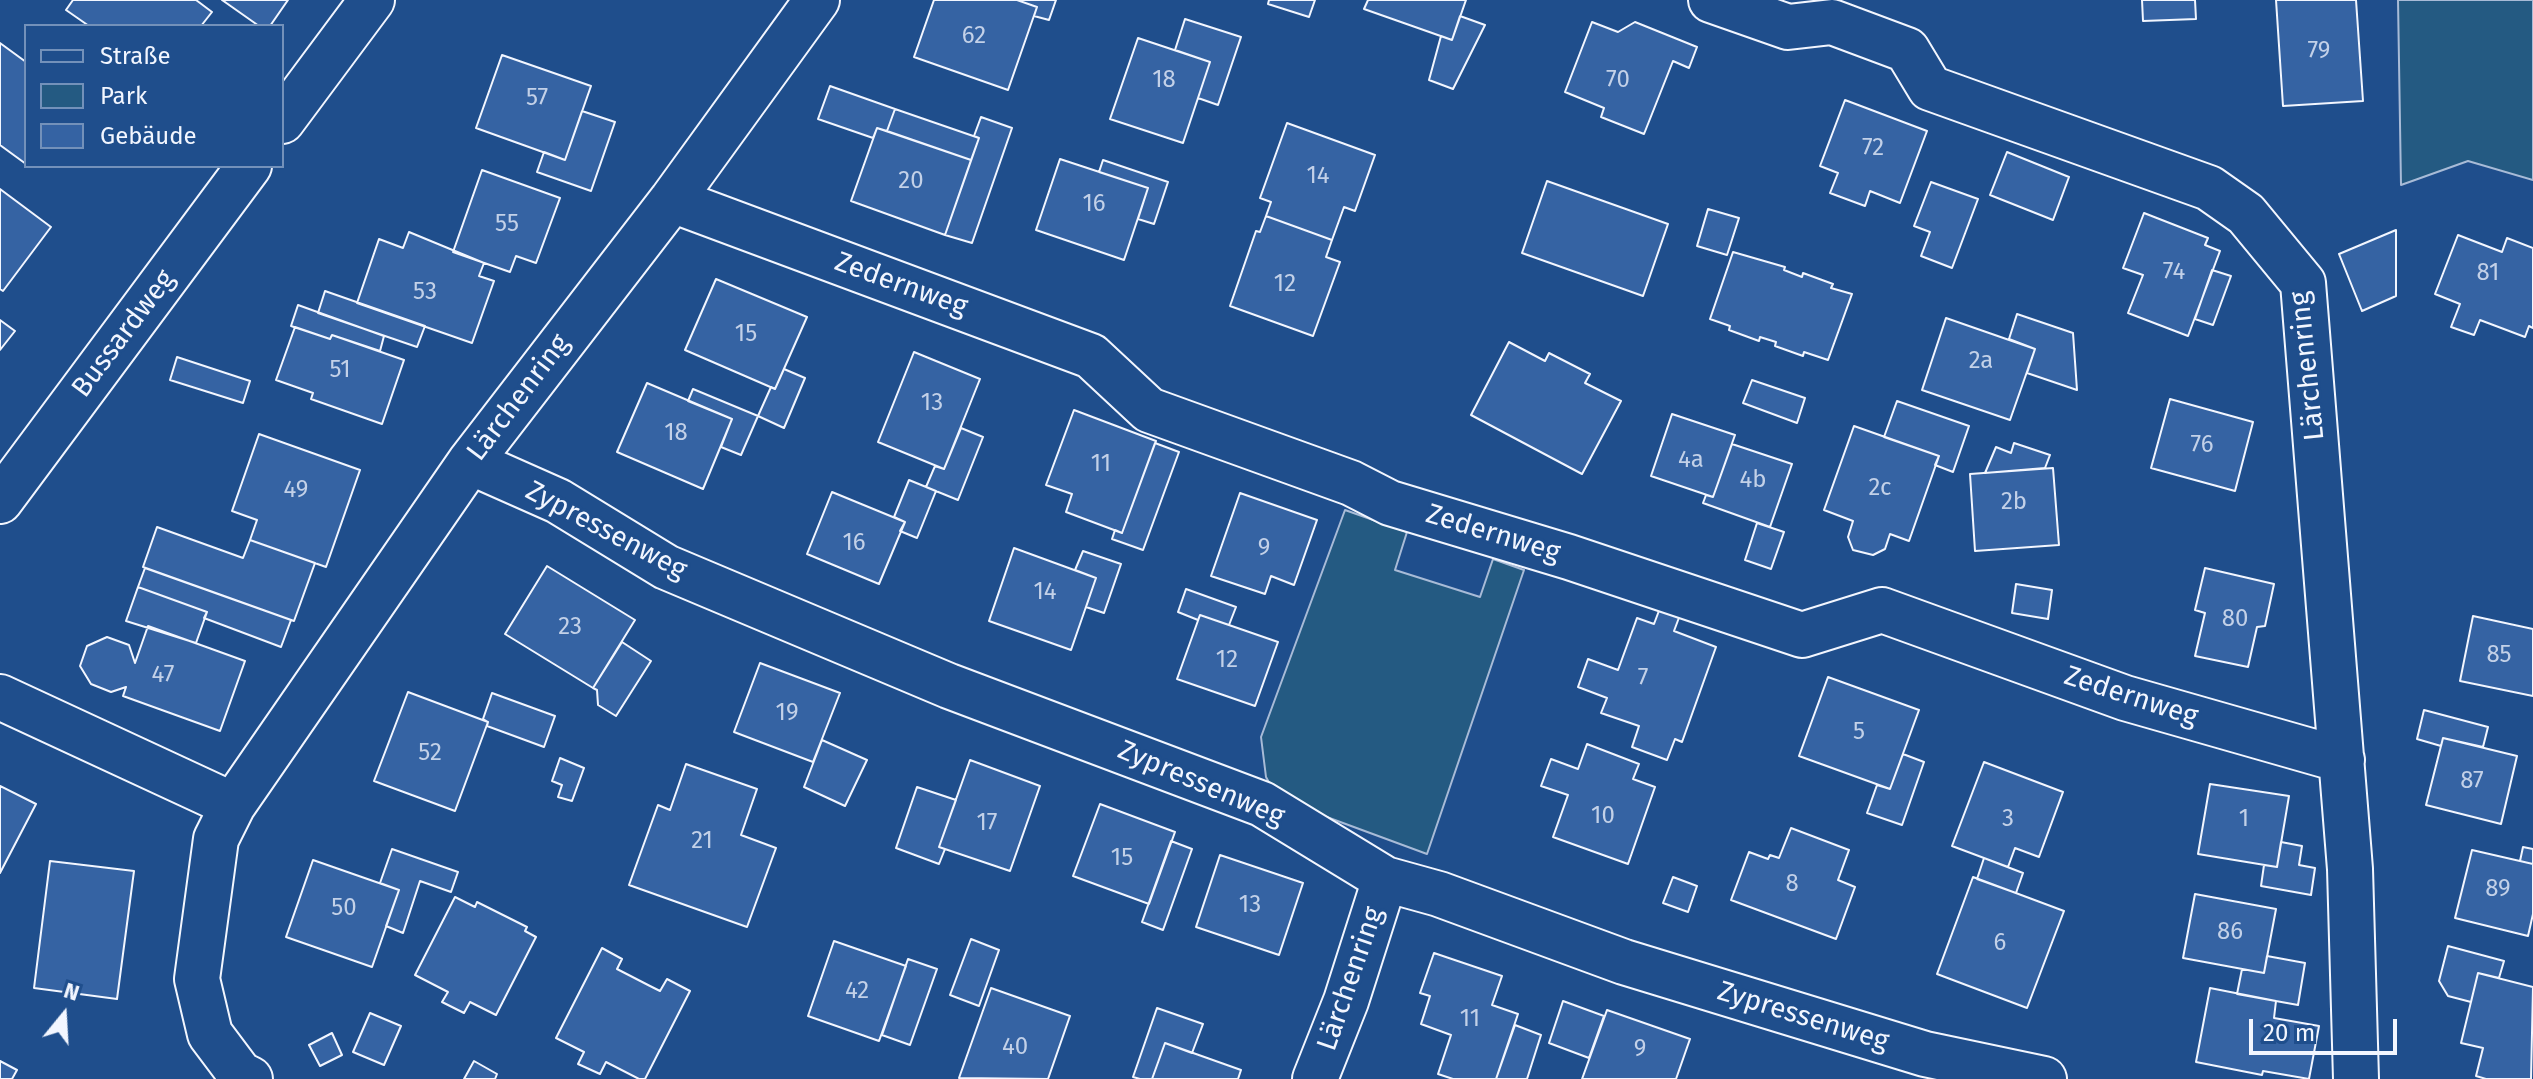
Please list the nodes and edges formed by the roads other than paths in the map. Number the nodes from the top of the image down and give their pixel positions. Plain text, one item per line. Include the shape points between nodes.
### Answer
1 (372, 0) edge
2 (817, 0) edge
3 (1711, 0) edge
4 (284, 118) edge
5 (248, 168) edge
6 (672, 200) junction
7 (470, 462) junction
8 (0, 501) edge
9 (0, 697) edge
10 (2342, 760) junction
11 (233, 805) junction
12 (1385, 879) junction
13 (250, 1079) edge
14 (1315, 1079) edge
15 (2044, 1079) edge
16 (2356, 1079) edge

1 - 4 street
2 - 6 street, Lärchenring
3 - 10 street, Lärchenring via 1788,27 1832,22 1907,50 1930,88 2209,188 2246,214 2294,271 2303,283
5 - 8 street, Bussardweg
6 - 7 street, Lärchenring
6 - 10 street, Zedernweg via 1091,356 1149,410 1351,483 1390,503 1802,635 1882,610 2125,698
7 - 11 street, Lärchenring
7 - 12 street, Zypressenweg via 558,501 666,567 949,686 1262,804
9 - 11 street
10 - 16 street, Lärchenring
11 - 13 street, Lärchenring via 216,839 197,979 210,1034 240,1074
12 - 14 street, Lärchenring
12 - 15 street, Zypressenweg via 1624,962 1910,1049

